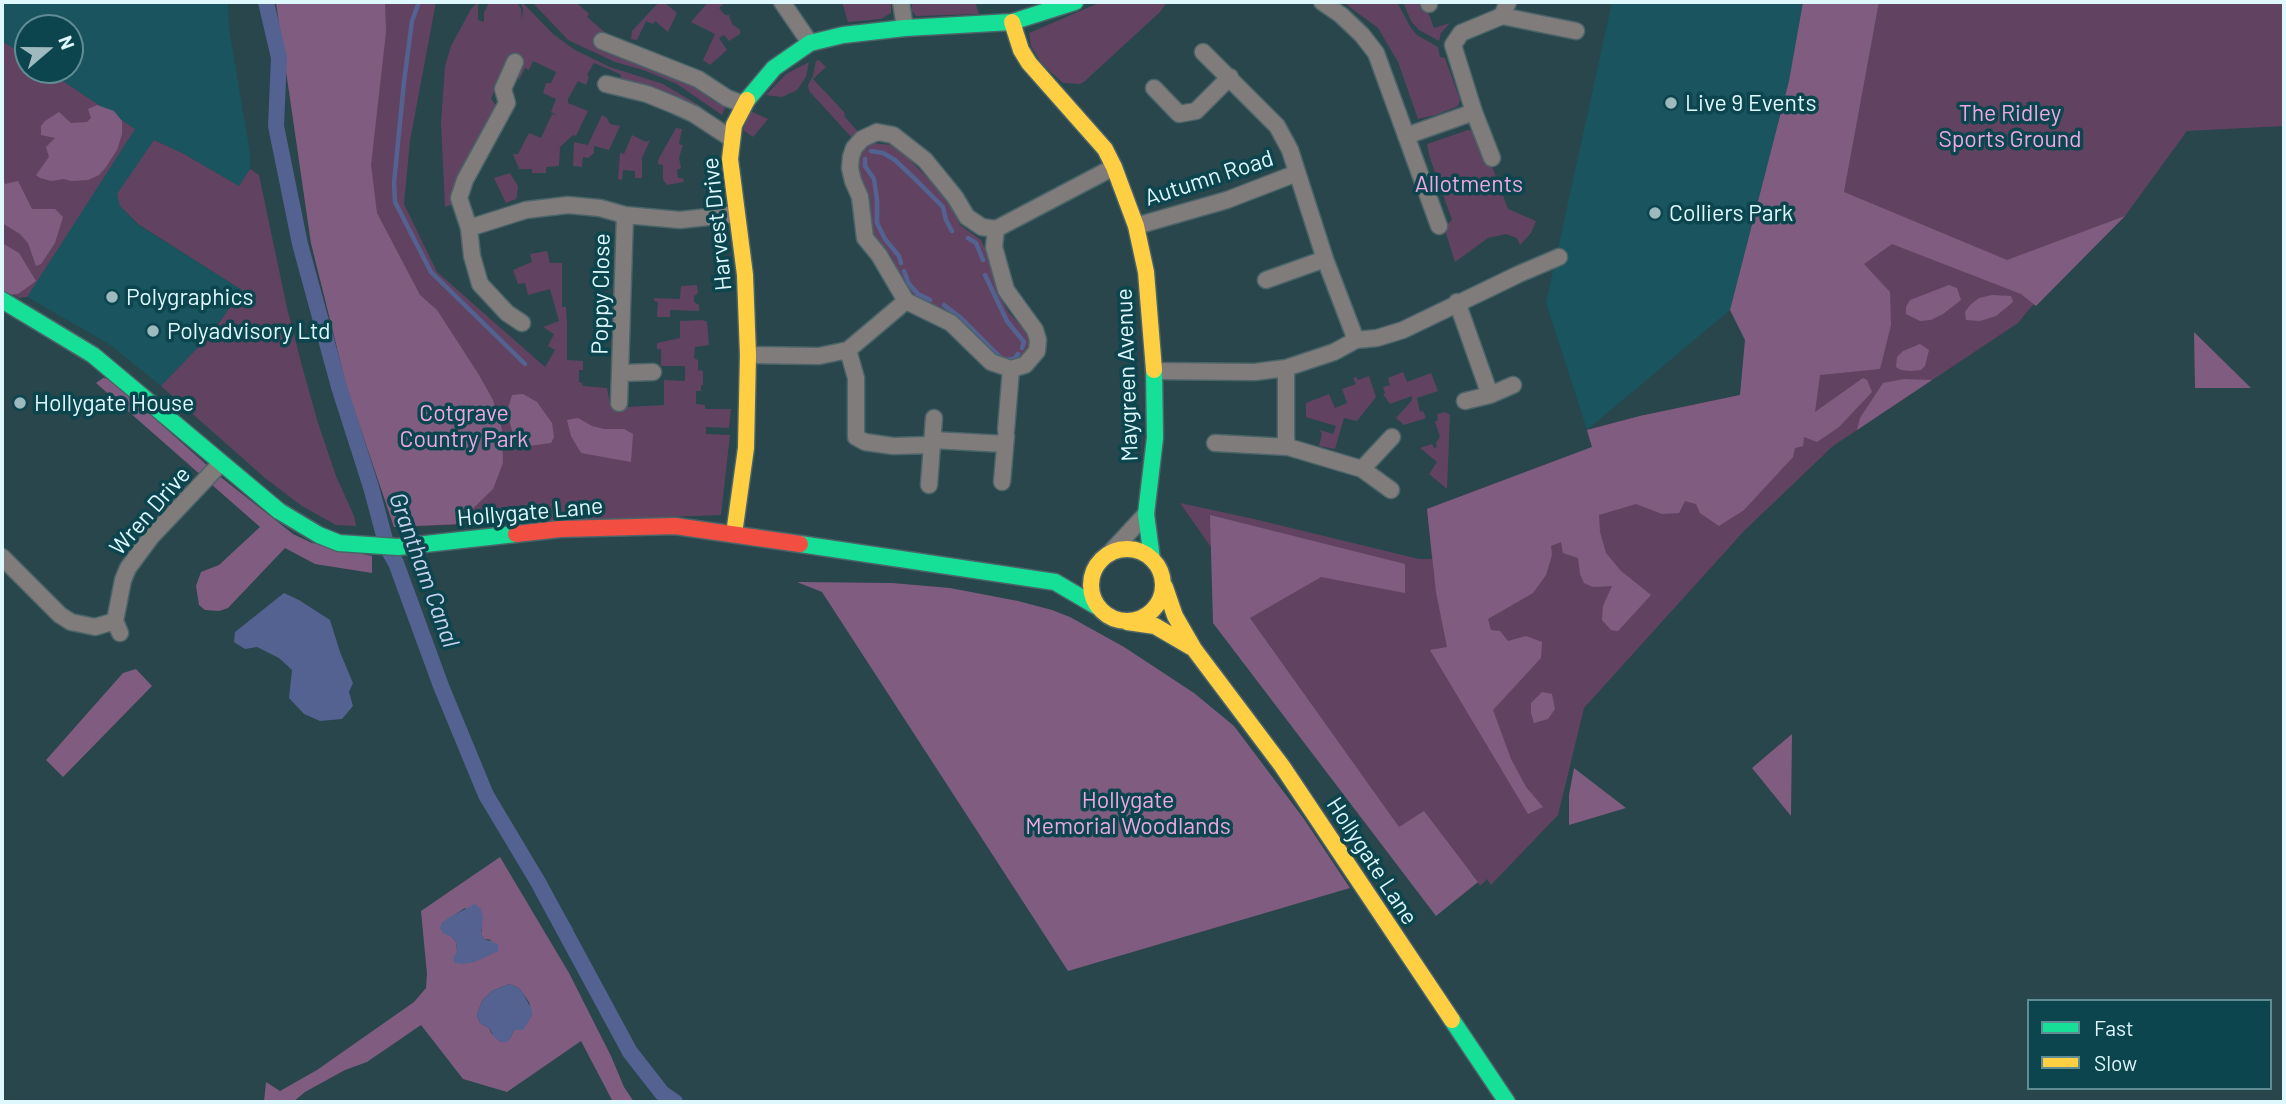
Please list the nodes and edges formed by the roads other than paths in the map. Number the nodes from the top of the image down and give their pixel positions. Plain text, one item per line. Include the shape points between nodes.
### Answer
1 (782, 2) edge
2 (901, 2) edge
3 (1075, 2) edge
4 (1322, 2) edge
5 (1505, 9) edge
6 (1012, 23) junction
7 (905, 28) junction
8 (1576, 31) dead end
9 (602, 41) dead end
10 (810, 43) junction
11 (1203, 52) dead end
12 (515, 62) dead end
13 (1230, 77) junction
14 (606, 84) dead end
15 (1154, 88) dead end
16 (743, 104) junction
17 (1474, 112) junction
18 (1406, 136) junction
19 (732, 139) junction
20 (1492, 159) dead end
21 (1114, 167) junction
22 (1297, 173) junction
23 (736, 214) junction
24 (625, 215) junction
25 (1136, 226) junction
26 (1439, 226) dead end
27 (469, 228) junction
28 (996, 229) junction
29 (1559, 257) dead end
30 (1325, 259) junction
31 (1266, 280) dead end
32 (2, 300) edge
33 (906, 301) junction
34 (1457, 302) junction
35 (522, 323) dead end
36 (1356, 340) junction
37 (848, 350) junction
38 (748, 355) junction
39 (1286, 368) junction
40 (1011, 369) junction
41 (1154, 371) junction
42 (653, 372) dead end
43 (622, 373) junction
44 (1513, 385) dead end
45 (1490, 395) junction
46 (1465, 401) dead end
47 (619, 403) dead end
48 (934, 418) dead end
49 (1006, 437) junction
50 (1392, 437) dead end
51 (932, 442) junction
52 (1215, 443) dead end
53 (1288, 447) junction
54 (221, 463) junction
55 (1362, 469) junction
56 (1002, 482) dead end
57 (929, 485) dead end
58 (1391, 490) dead end
59 (1146, 514) junction
60 (734, 534) junction
61 (2, 557) edge
62 (1105, 559) junction
63 (1152, 559) junction
64 (1055, 582) junction
65 (1165, 587) junction
66 (1096, 606) junction
67 (1127, 621) junction
68 (1194, 649) junction
69 (1507, 1102) edge

1 - 10 street
2 - 7 street
3 - 6 street, Harvest Drive
4 - 18 street via 1355,28 1376,53
5 - 8 street
5 - 17 street via 1496,20 1461,33 1453,45
6 - 7 street, Harvest Drive
6 - 21 street, Maygreen Avenue via 1021,50 1105,149
7 - 10 street, Harvest Drive
9 - 16 street via 698,79
10 - 16 street, Harvest Drive via 774,68
11 - 13 street
12 - 27 street via 503,89 507,103 461,189 460,205
13 - 15 street via 1196,111 1179,114
13 - 22 street via 1277,126
14 - 19 street via 674,105
16 - 19 street, Harvest Drive
17 - 18 street
17 - 20 street
18 - 26 street
19 - 23 street, Harvest Drive
21 - 25 street, Maygreen Avenue
21 - 28 street
22 - 25 street, Autumn Road via 1227,200
22 - 30 street
23 - 24 street via 680,220
23 - 38 street, Harvest Drive via 745,275
24 - 27 street via 568,205 526,210
24 - 43 street, Poppy Close
25 - 41 street, Maygreen Avenue via 1150,304
27 - 35 street via 480,284
28 - 33 street via 982,227 967,217 938,174 893,135 877,132 862,139 854,148 850,167 860,197 865,238
28 - 40 street via 994,247 1006,290 1038,340 1037,351 1025,365
29 - 34 street
30 - 31 street
30 - 36 street
32 - 54 street, Hollygate Lane via 93,355
33 - 37 street
33 - 40 street via 951,323 991,362
34 - 36 street via 1403,330
34 - 45 street
36 - 39 street
37 - 38 street via 819,356
37 - 51 street via 856,378 856,437 893,446
38 - 60 street, Harvest Drive via 746,448
39 - 41 street
39 - 53 street
40 - 49 street
41 - 59 street, Maygreen Avenue via 1155,438
42 - 43 street, Poppy Close
43 - 47 street, Poppy Close
44 - 45 street
45 - 46 street
48 - 51 street
49 - 51 street
49 - 56 street
50 - 55 street
51 - 57 street
52 - 53 street
53 - 55 street
54 - 60 street, Hollygate Lane via 300,525 339,542 398,547 560,529 651,526
54 - 61 street, Wren Drive via 128,568 117,627 71,622
55 - 58 street
59 - 62 street
59 - 63 street, Maygreen Avenue
60 - 64 street, Hollygate Lane
62 - 63 street via 1130,548
62 - 64 street, Hollygate Lane
62 - 66 street via 1091,585
63 - 65 street
64 - 66 street, Hollygate Lane
65 - 67 street via 1150,613
65 - 68 street, Hollygate Lane
66 - 67 street via 1108,618
67 - 68 street, Hollygate Lane via 1155,626
68 - 69 street, Hollygate Lane via 1282,766

